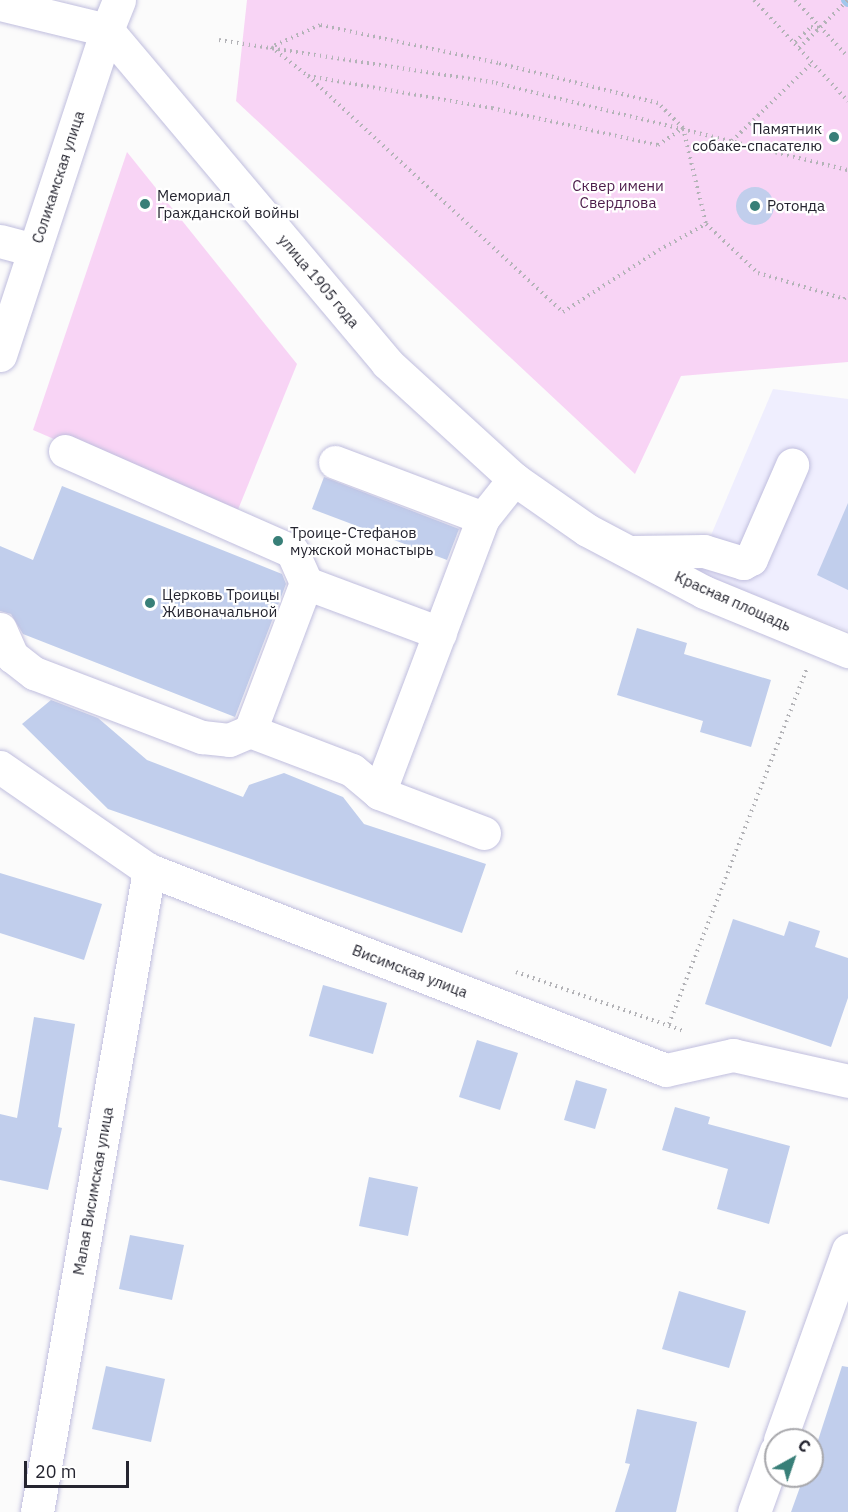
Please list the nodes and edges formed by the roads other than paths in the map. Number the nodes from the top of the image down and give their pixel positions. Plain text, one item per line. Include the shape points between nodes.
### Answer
1 (0, 4) edge
2 (113, 15) edge
3 (0, 242) edge
4 (34, 250) junction
5 (0, 355) edge
6 (65, 451) dead end
7 (335, 462) dead end
8 (792, 465) dead end
9 (514, 479) junction
10 (483, 518) junction
11 (587, 530) joint
12 (630, 552) junction
13 (306, 582) junction
14 (0, 629) edge
15 (440, 633) junction
16 (834, 645) edge
17 (250, 731) junction
18 (0, 767) edge
19 (379, 793) junction
20 (484, 833) dead end
21 (149, 870) junction
22 (848, 1081) edge
23 (848, 1250) edge
24 (784, 1428) edge
25 (764, 1484) edge
26 (37, 1512) edge
27 (754, 1512) edge

1 - 2 street
2 - 4 street, Соликамская улица
2 - 9 street, улица 1905 года via 387,363
3 - 4 street
4 - 5 street, Соликамская улица
6 - 13 street via 292,551
7 - 10 street
8 - 12 street via 751,559 743,563 704,551
9 - 10 street
9 - 11 street, улица 1905 года
10 - 15 street
11 - 12 street, Красная площадь
12 - 16 street, Красная площадь via 704,592
13 - 15 street
13 - 17 street
14 - 17 street via 12,656 34,673 208,739 229,740
15 - 19 street
17 - 19 street via 352,770
18 - 21 street, Висимская улица
19 - 20 street
21 - 22 street, Висимская улица via 666,1070 733,1055
21 - 26 street, Малая Висимская улица
23 - 24 street
25 - 27 street

